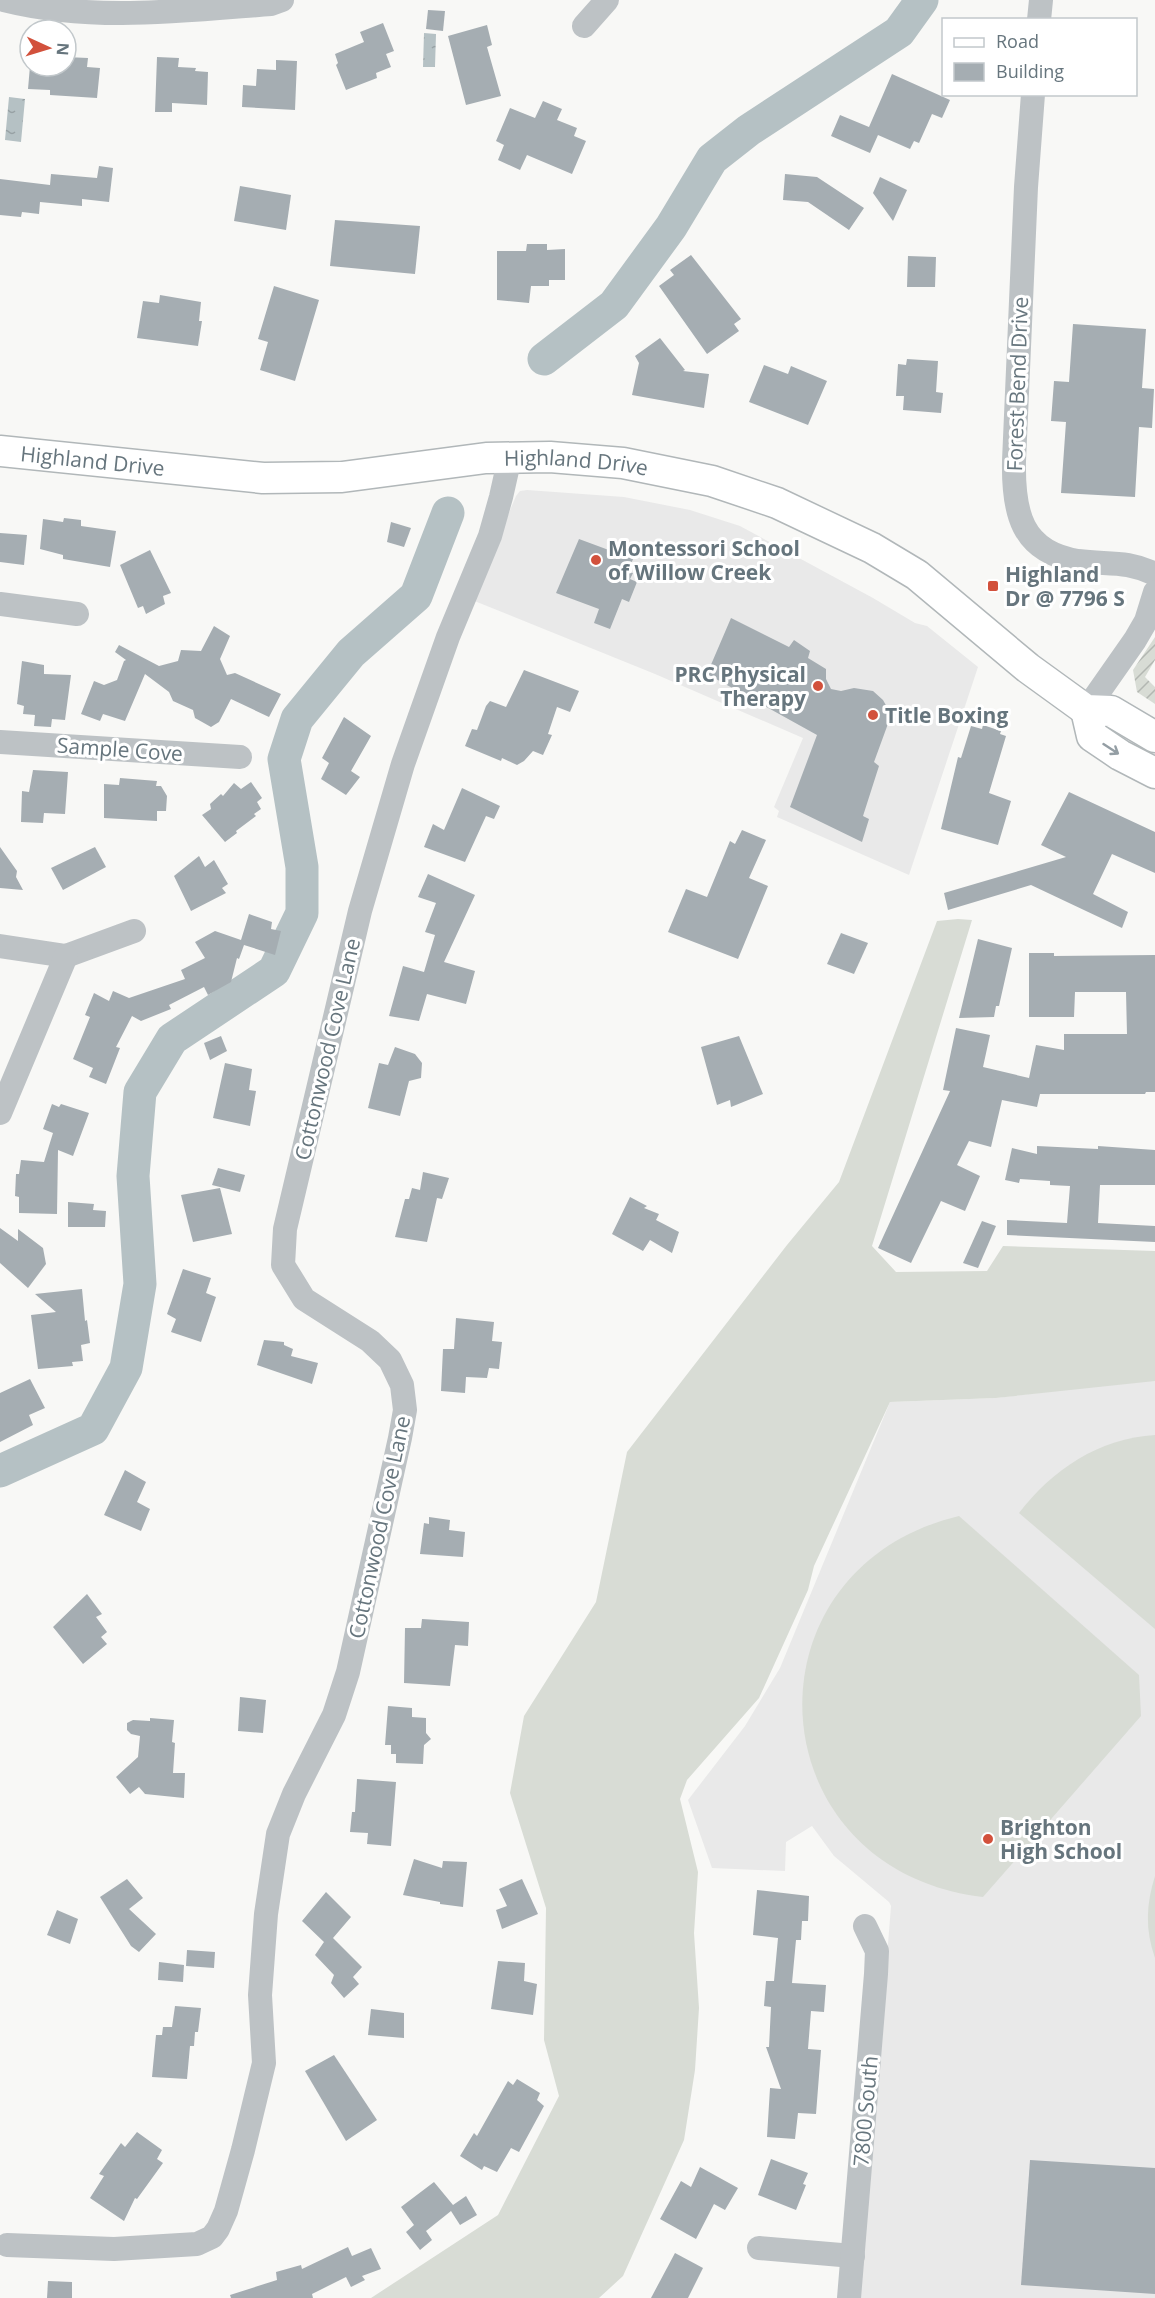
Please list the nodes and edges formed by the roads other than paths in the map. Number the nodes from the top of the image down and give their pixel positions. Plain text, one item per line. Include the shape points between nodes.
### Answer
1 (4, 0) edge
2 (282, 0) edge
3 (607, 0) edge
4 (1041, 0) edge
5 (1039, 18) edge
6 (584, 26) dead end
7 (1033, 96) edge
8 (0, 451) edge
9 (510, 457) junction
10 (1155, 574) edge
11 (1155, 592) edge
12 (0, 604) edge
13 (76, 614) dead end
14 (1086, 710) junction
15 (1155, 737) edge
16 (0, 741) edge
17 (240, 757) dead end
18 (1155, 773) edge
19 (134, 931) dead end
20 (0, 946) edge
21 (66, 956) junction
22 (0, 1113) edge
23 (865, 1926) dead end
24 (7, 2245) dead end
25 (759, 2248) dead end
26 (853, 2256) junction
27 (849, 2298) edge

1 - 2 street via 34,8 117,14
3 - 6 street
4 - 5 street
7 - 10 street, Forest Bend Drive via 1013,488 1018,513 1027,535 1045,550 1079,561 1124,563
8 - 9 main road, Highland Drive via 263,478 342,477
9 - 14 main road, Highland Drive via 590,459 651,467 712,481 807,516 917,575 1028,668
9 - 24 street, Cottonwood Cove Lane via 490,536 448,637 407,754 360,911 285,1229 283,1265 304,1299 370,1341 390,1360 402,1385 405,1410 348,1672 334,1714 278,1834 266,1914 260,1995 264,2063 226,2211 212,2237 196,2244 114,2249
11 - 14 street via 1136,640
12 - 13 street
14 - 15 main road, Highland Drive via 1110,711
14 -> 18 main road via 1092,736
16 - 17 street, Sample Cove
19 - 21 street
20 - 21 street
21 - 22 street
23 - 26 street, 7800 South via 877,1951
25 - 26 street
26 - 27 street, 7800 South

